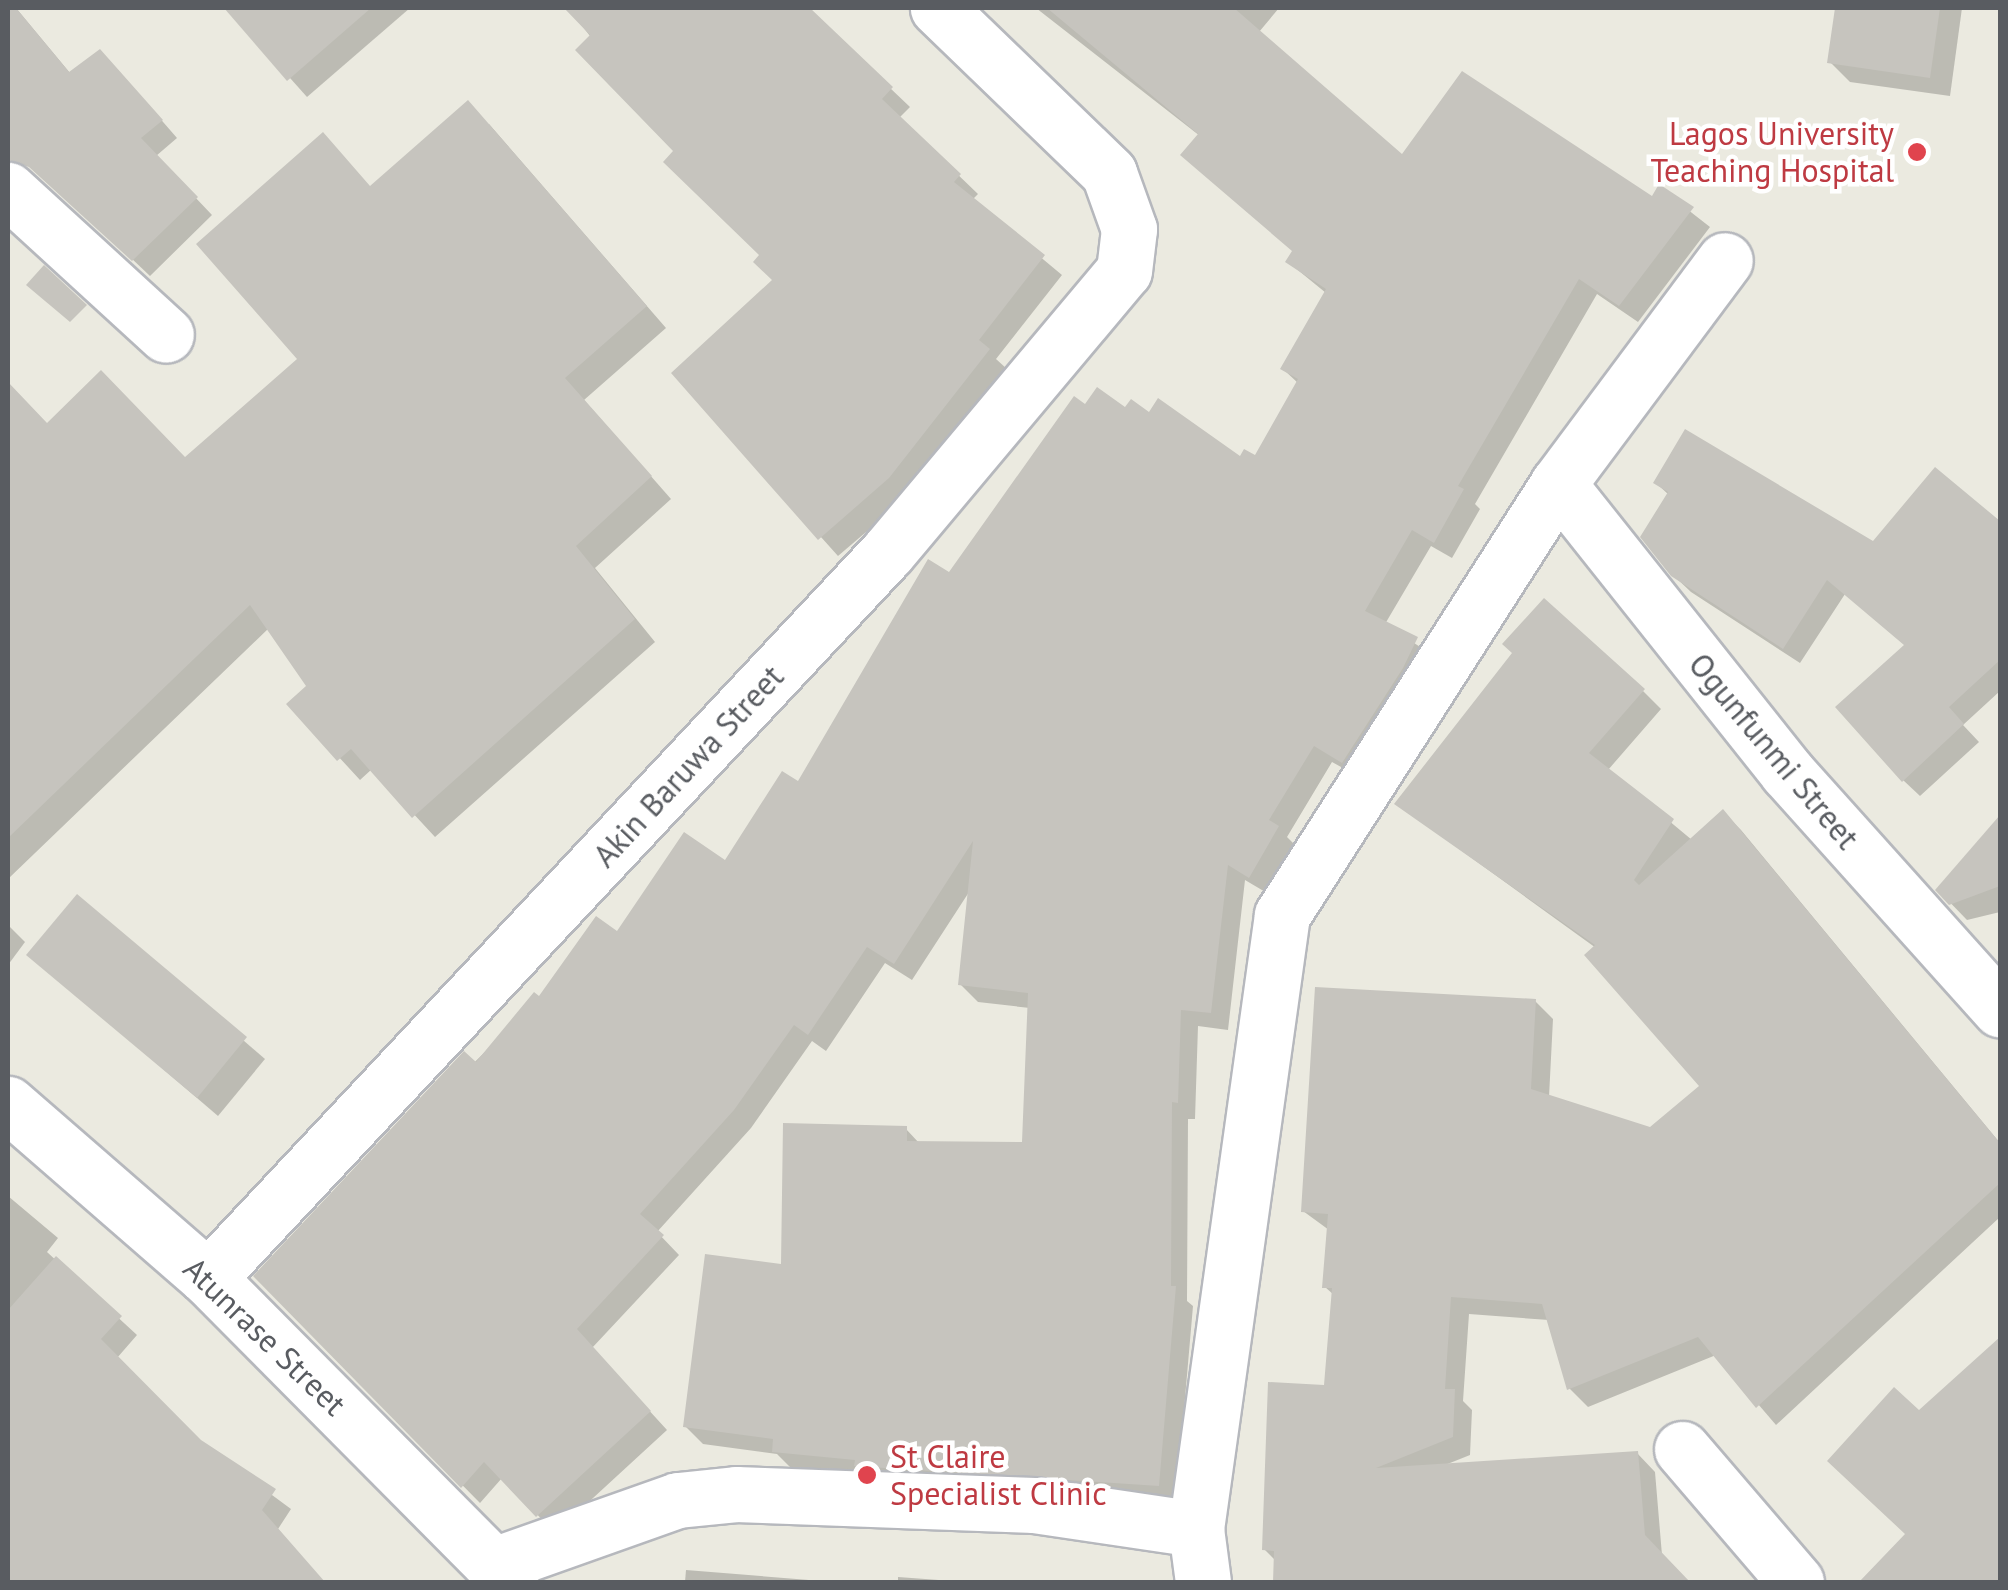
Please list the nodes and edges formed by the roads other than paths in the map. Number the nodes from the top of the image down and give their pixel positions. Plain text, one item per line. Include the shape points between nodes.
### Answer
1 (938, 8) edge
2 (8, 190) edge
3 (1725, 260) dead end
4 (166, 336) dead end
5 (1558, 484) junction
6 (2000, 1009) edge
7 (8, 1104) edge
8 (208, 1278) junction
9 (1682, 1449) dead end
10 (1196, 1529) junction
11 (503, 1573) edge
12 (1202, 1582) edge
13 (1796, 1582) edge

1 - 8 street, Akin Baruwa Street via 1109,173 1129,229 1124,272 886,553
2 - 4 street
3 - 5 street
5 - 6 street, Ogunfunmi Street via 1786,772
5 - 10 street via 1282,915
7 - 8 street, Atunrase Street
8 - 11 street, Atunrase Street
9 - 13 street
10 - 11 street via 1034,1505 736,1494 659,1506
10 - 12 street

